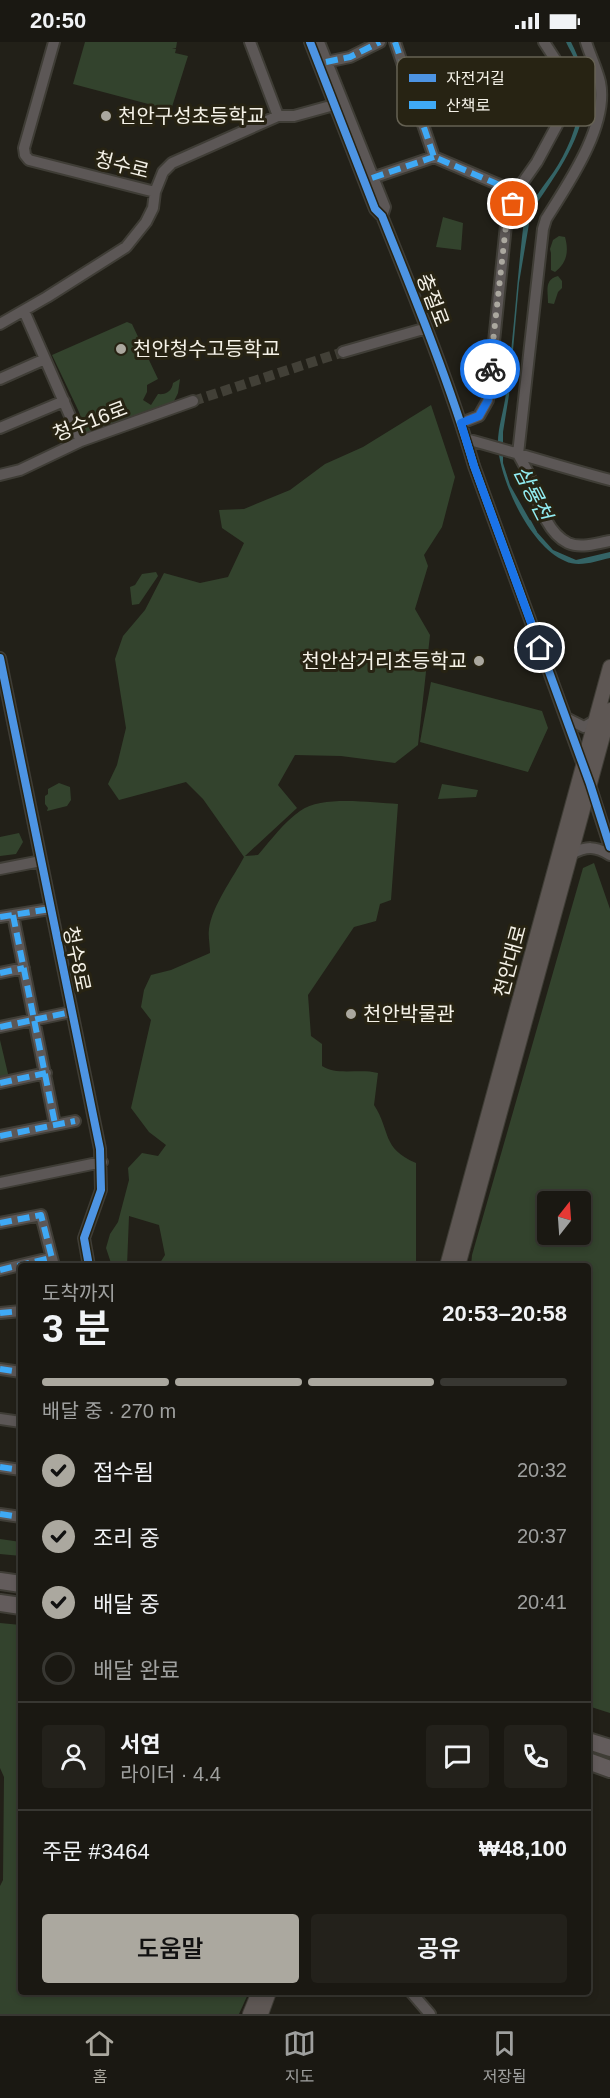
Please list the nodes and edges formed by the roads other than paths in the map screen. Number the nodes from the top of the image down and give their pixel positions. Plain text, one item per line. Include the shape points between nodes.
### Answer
1 (54, 42) edge
2 (250, 42) edge
3 (310, 42) edge
4 (319, 42) edge
5 (380, 42) edge
6 (395, 42) edge
7 (544, 42) edge
8 (586, 42) edge
9 (400, 57) edge
10 (554, 57) edge
11 (591, 57) edge
12 (327, 62) junction
13 (595, 68) edge
14 (334, 105) junction
15 (278, 116) junction
16 (423, 126) edge
17 (555, 126) edge
18 (434, 157) junction
19 (372, 178) junction
20 (155, 192) junction
21 (516, 192) junction
22 (382, 216) junction
23 (24, 311) junction
24 (0, 324) edge
25 (427, 327) junction
26 (343, 352) tunnel mouth
27 (45, 359) junction
28 (0, 379) edge
29 (64, 401) junction
30 (193, 401) tunnel mouth
31 (461, 423) junction
32 (0, 428) edge
33 (466, 439) junction
34 (81, 441) junction
35 (514, 452) junction
36 (0, 475) edge
37 (610, 478) edge
38 (610, 541) edge
39 (0, 658) edge
40 (610, 667) edge
41 (610, 710) edge
42 (566, 718) junction
43 (596, 720) junction
44 (584, 767) junction
45 (590, 784) junction
46 (610, 847) edge
47 (571, 854) junction
48 (610, 855) edge
49 (41, 861) junction
50 (0, 869) edge
51 (50, 909) junction
52 (13, 915) junction
53 (0, 917) edge
54 (24, 968) junction
55 (0, 973) edge
56 (72, 1012) junction
57 (34, 1019) junction
58 (0, 1027) edge
59 (46, 1073) junction
60 (0, 1083) edge
61 (75, 1121) dead end
62 (55, 1124) junction
63 (0, 1136) edge
64 (102, 1162) junction
65 (0, 1183) edge
66 (0, 1223) edge
67 (52, 1262) edge
68 (88, 1263) edge
69 (448, 1263) edge
70 (459, 1263) edge
71 (18, 1267) edge
72 (0, 1270) edge
73 (18, 1311) edge
74 (0, 1313) edge
75 (0, 1369) edge
76 (18, 1372) edge
77 (0, 1419) edge
78 (18, 1422) edge
79 (0, 1467) edge
80 (18, 1470) edge
81 (0, 1514) edge
82 (18, 1517) edge
83 (0, 1570) edge
84 (18, 1573) edge
85 (0, 1581) edge
86 (18, 1584) edge
87 (0, 1591) edge
88 (18, 1594) edge
89 (0, 1603) edge
90 (18, 1606) edge
91 (591, 1742) edge
92 (610, 1748) edge
93 (591, 1752) edge
94 (610, 1758) edge
95 (591, 1762) edge
96 (610, 1769) edge
97 (591, 1773) edge
98 (610, 1779) edge
99 (258, 1995) edge
100 (268, 1995) edge
101 (414, 1995) edge
102 (250, 2014) edge
103 (261, 2014) edge
104 (430, 2014) edge

1 - 20 street, 청수로 via 25,155 29,160
2 - 15 street
3 - 14 street, 충절로
4 - 12 street, 충절로
5 - 12 street via 350,57
6 - 9 street
7 - 10 street
8 - 11 street
12 - 19 street, 충절로
13 - 35 street via 600,83 599,117 582,160 543,229
14 - 15 street via 294,116
14 - 22 street, 충절로 via 375,208
15 - 20 street via 172,163 163,172
16 - 18 street
17 - 21 street
18 - 19 street
18 - 21 street
19 - 22 street, 충절로 via 385,207
20 - 23 street, 청수로 via 146,222 126,247
21 - 31 street via 506,225 488,400 479,416
22 - 25 street, 충절로
23 - 24 street, 청수로
23 - 27 street
25 - 26 street
25 - 31 street, 충절로
27 - 28 street
27 - 29 street
29 - 32 street
29 - 34 street
30 - 34 street, 청수16로
31 - 33 street, 충절로
33 - 35 street
33 - 42 street, 충절로
34 - 36 street, 청수16로 via 20,470
35 - 37 street
35 - 38 street via 548,524 556,532 568,543 585,546
39 - 49 street, 청수8로
40 - 43 main road, 천안대로
41 - 45 main road, 천안대로
42 - 43 street via 584,727
42 - 44 street, 충절로
43 - 44 main road, 천안대로
44 - 45 street, 충절로
44 - 69 main road, 천안대로
45 - 46 street, 충절로
45 - 47 main road, 천안대로
47 - 48 street via 594,846
47 - 70 main road, 천안대로
49 - 50 street
49 - 51 street, 청수8로
51 - 52 street
51 - 56 street, 청수8로
52 - 53 street
52 - 54 street
54 - 55 street
54 - 57 street
56 - 57 street
56 - 64 street, 청수8로
57 - 58 street
57 - 59 street
59 - 60 street
59 - 62 street
61 - 62 street
62 - 63 street
64 - 65 street
64 - 68 street, 청수8로 via 101,1190 84,1238
66 - 67 street via 41,1215
71 - 72 street
73 - 74 street
75 - 76 street
77 - 78 street
79 - 80 street
81 - 82 street
83 - 84 highway
85 - 86 highway
87 - 88 highway
89 - 90 highway
91 - 92 highway
93 - 94 highway
95 - 96 highway
97 - 98 highway
99 - 102 main road
100 - 103 main road
101 - 104 street

